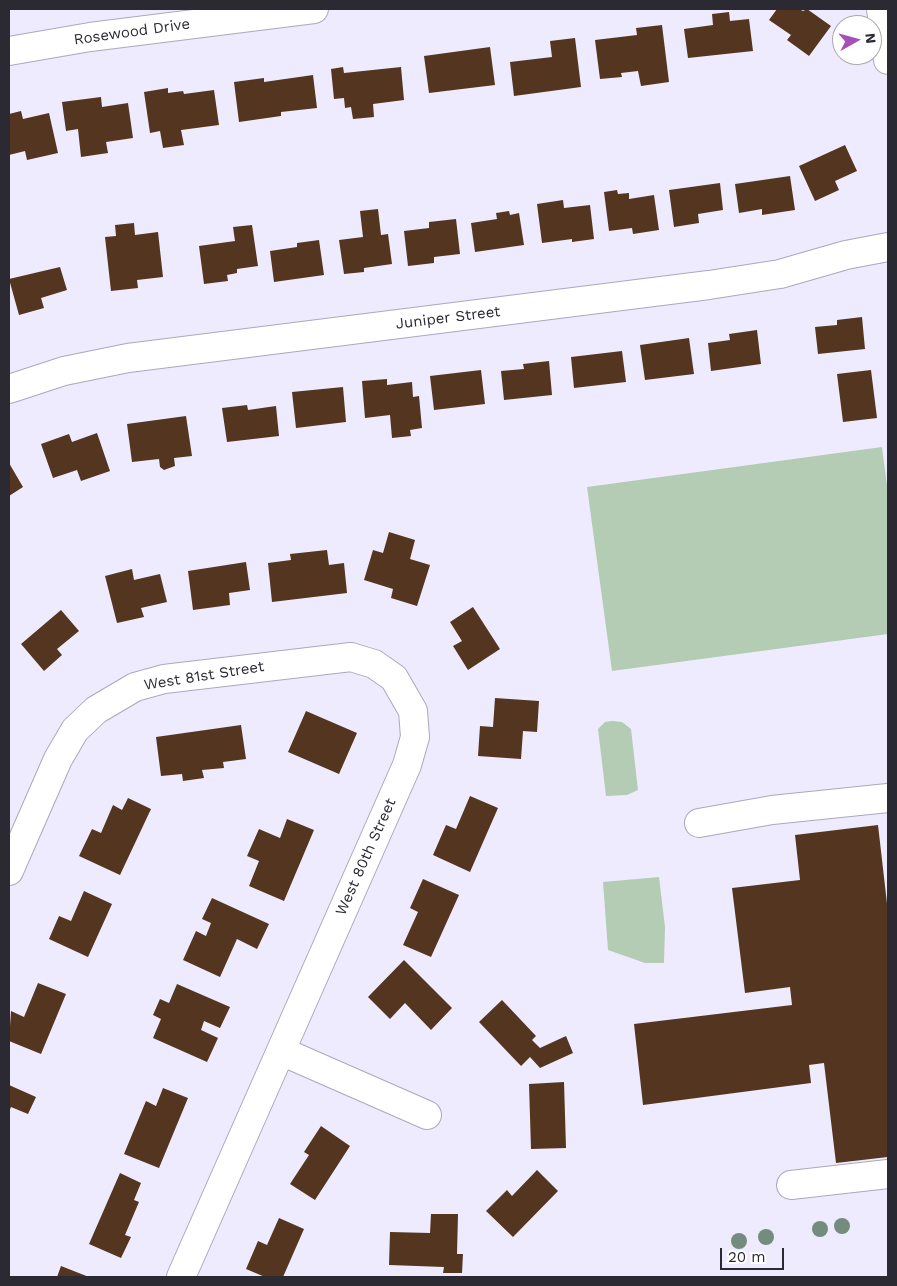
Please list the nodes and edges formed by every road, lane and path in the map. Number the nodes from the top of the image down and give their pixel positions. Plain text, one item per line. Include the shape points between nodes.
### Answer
1 (314, 9) edge
2 (881, 9) edge
3 (224, 14) edge
4 (9, 52) edge
5 (888, 60) edge
6 (888, 247) edge
7 (9, 389) edge
8 (380, 668) joint
9 (888, 798) edge
10 (699, 823) dead end
11 (9, 871) edge
12 (280, 1051) junction
13 (427, 1115) dead end
14 (888, 1174) edge
15 (791, 1185) dead end
16 (181, 1277) edge

1 - 3 street, Rosewood Drive
2 - 5 street
3 - 4 street, Rosewood Drive
6 - 7 street, Juniper Street via 780,274 709,285 128,358 64,370
8 - 11 street, West 81st Street via 351,657 307,661 164,679 112,698 76,730 62,752
8 - 12 street, West 80th Street via 394,678 413,711 415,736 407,765
9 - 10 street via 772,810
12 - 13 street
12 - 16 street, West 80th Street
14 - 15 street

